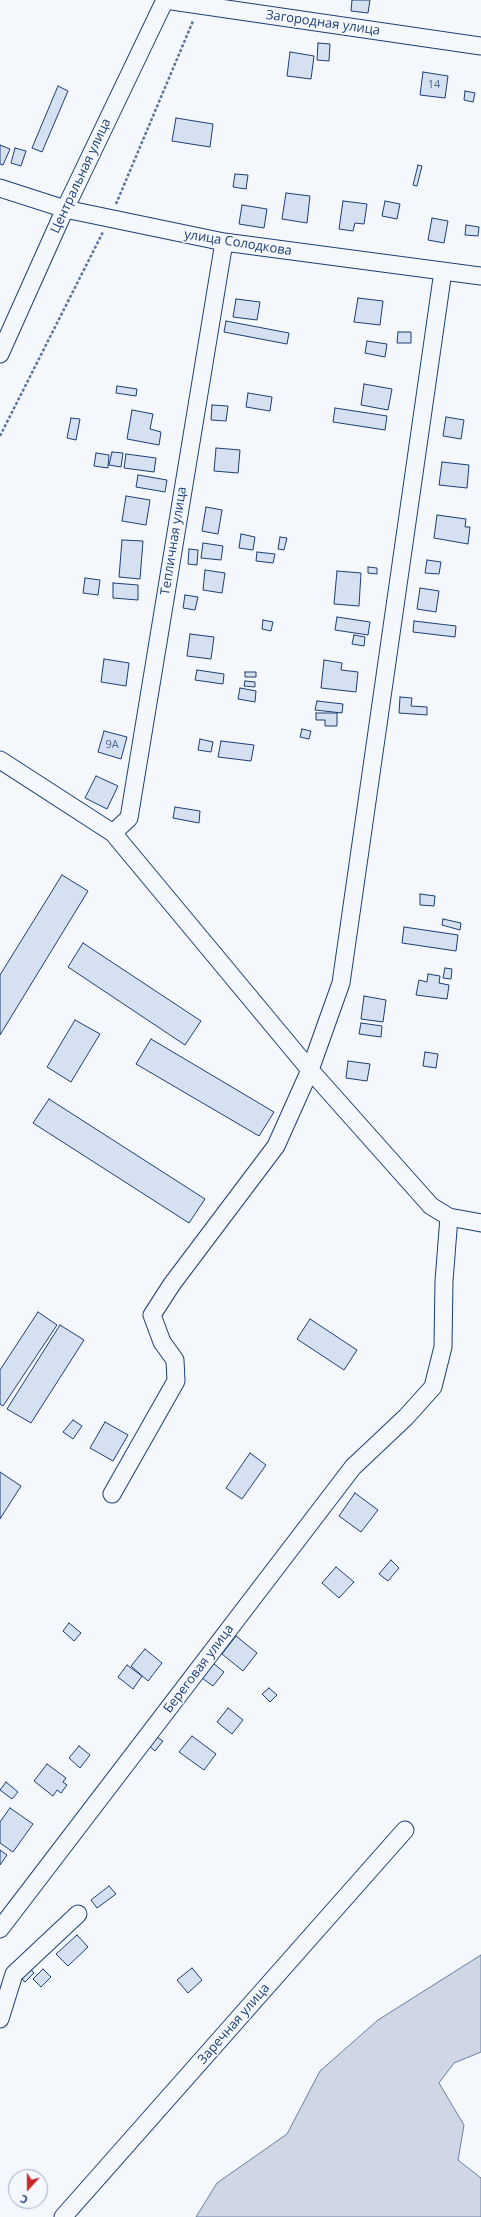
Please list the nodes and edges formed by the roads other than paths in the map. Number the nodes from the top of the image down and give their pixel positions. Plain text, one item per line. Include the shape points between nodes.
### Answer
1 (165, 0) edge
2 (481, 46) edge
3 (0, 188) edge
4 (65, 209) junction
5 (224, 242) junction
6 (443, 271) junction
7 (481, 276) edge
8 (0, 354) edge
9 (0, 760) edge
10 (113, 833) junction
11 (310, 1070) junction
12 (449, 1217) junction
13 (481, 1224) edge
14 (112, 1494) dead end
15 (405, 1830) dead end
16 (78, 1914) dead end
17 (0, 1929) edge
18 (0, 2019) edge
19 (64, 2217) edge

1 - 2 street, Загородная улица
1 - 4 street, Центральная улица
3 - 4 street, улица Солодкова
4 - 5 street, улица Солодкова
4 - 8 street, Центральная улица
5 - 6 street, улица Солодкова
5 - 10 street, Тепличная улица via 129,818
6 - 7 street, улица Солодкова
6 - 11 street via 341,983
9 - 10 street
10 - 11 street
11 - 12 street via 431,1206
11 - 14 street via 276,1146 172,1284 152,1315 162,1342 175,1360 176,1381
12 - 13 street
12 - 17 street, Береговая улица via 444,1281 443,1348 433,1387 406,1417 353,1467
15 - 19 street, Заречная улица
16 - 18 street via 14,1974

